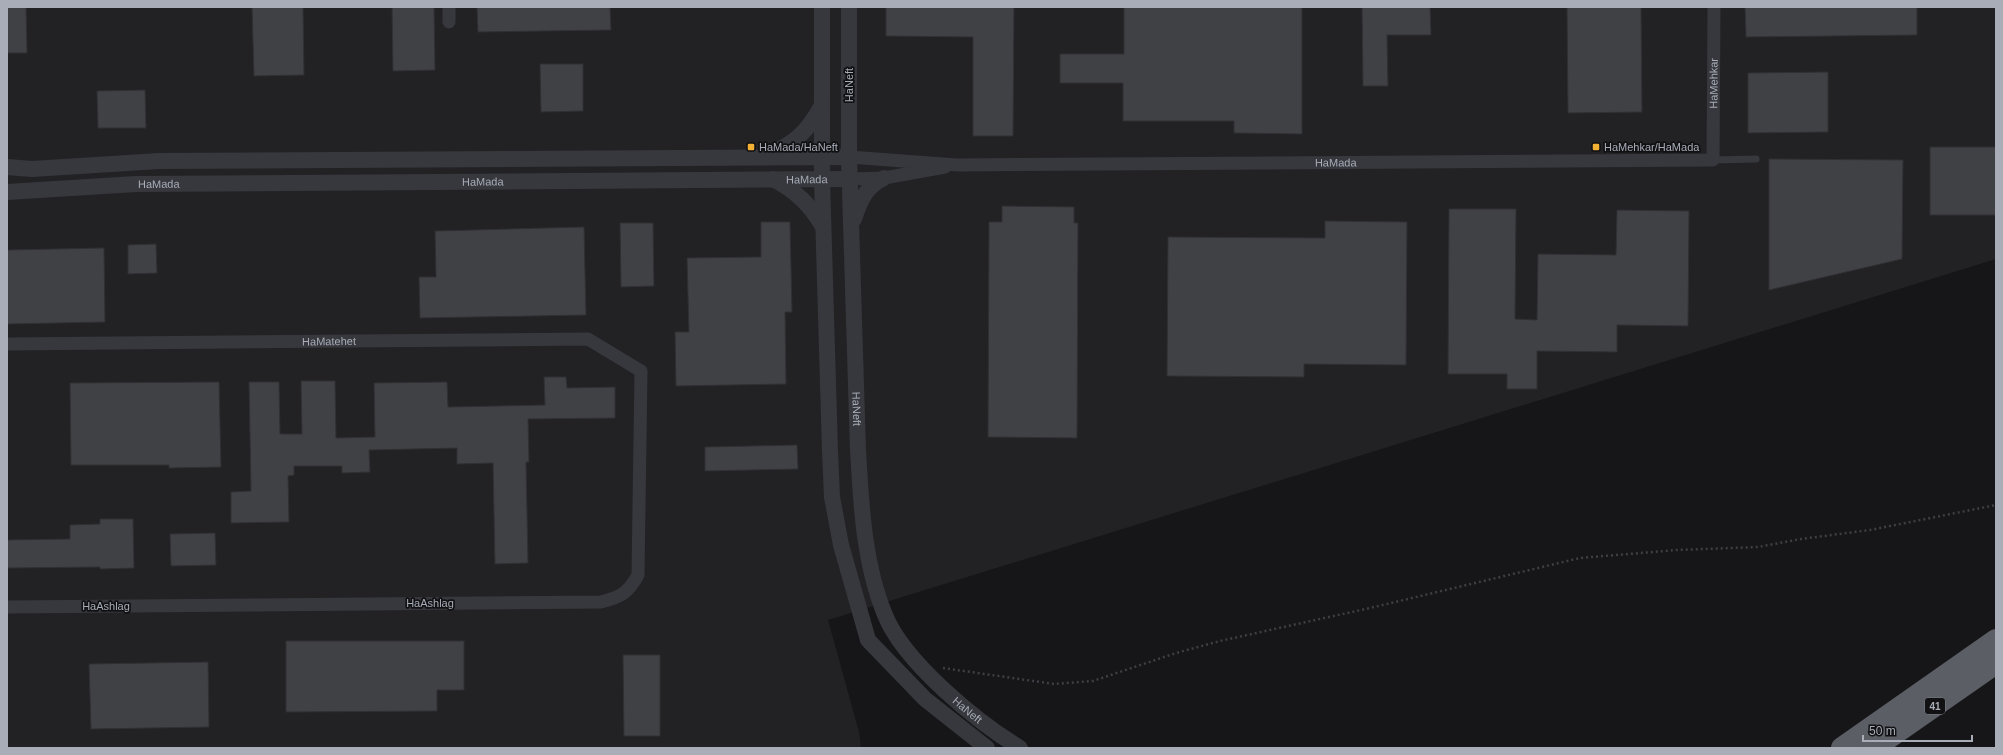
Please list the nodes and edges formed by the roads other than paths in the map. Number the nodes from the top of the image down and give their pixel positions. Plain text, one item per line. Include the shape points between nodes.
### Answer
1 (449, 7) edge
2 (822, 7) edge
3 (849, 7) edge
4 (1714, 7) edge
5 (449, 22) dead end
6 (822, 103) junction
7 (761, 157) junction
8 (822, 157) junction
9 (850, 157) junction
10 (1756, 159) dead end
11 (1713, 160) junction
12 (957, 165) junction
13 (7, 167) edge
14 (822, 178) junction
15 (884, 178) junction
16 (773, 179) junction
17 (850, 179) junction
18 (7, 192) edge
19 (851, 226) junction
20 (824, 229) junction
21 (7, 344) edge
22 (641, 371) joint
23 (7, 607) edge
24 (1996, 640) edge
25 (1996, 663) edge
26 (987, 748) edge
27 (1020, 748) edge
28 (1842, 748) edge
29 (1874, 748) edge

1 - 5 street
2 - 6 street, HaNeft
3 - 9 street, HaNeft
4 - 11 street, HaMehkar
6 - 7 street via 810,126 801,135 780,149
6 - 8 street, HaNeft
7 - 8 street, HaMada
7 - 13 street, HaMada via 159,161 38,168
8 - 9 street, HaMada
8 - 14 street, HaNeft
9 - 12 street, HaMada
9 - 17 street, HaNeft
10 - 11 lane
11 - 12 street, HaMada
12 - 15 street, HaMada
14 - 16 street, HaMada
14 - 17 street, HaMada
14 - 20 street, HaNeft
15 - 17 street, HaMada
15 - 19 street via 876,181 864,194
16 - 18 street, HaMada via 136,184
16 - 20 street via 802,198 814,211
17 - 19 street, HaNeft
19 - 27 street, HaNeft via 860,494 876,589 885,616 900,642 919,664 969,712
20 - 26 street, HaNeft via 832,497 841,545 868,640 925,699
21 - 22 street, HaMatehet via 588,339
22 - 23 street, HaAshlag via 638,574 631,587 620,597 601,602
24 - 28 highway, 41
25 - 29 highway, 41

